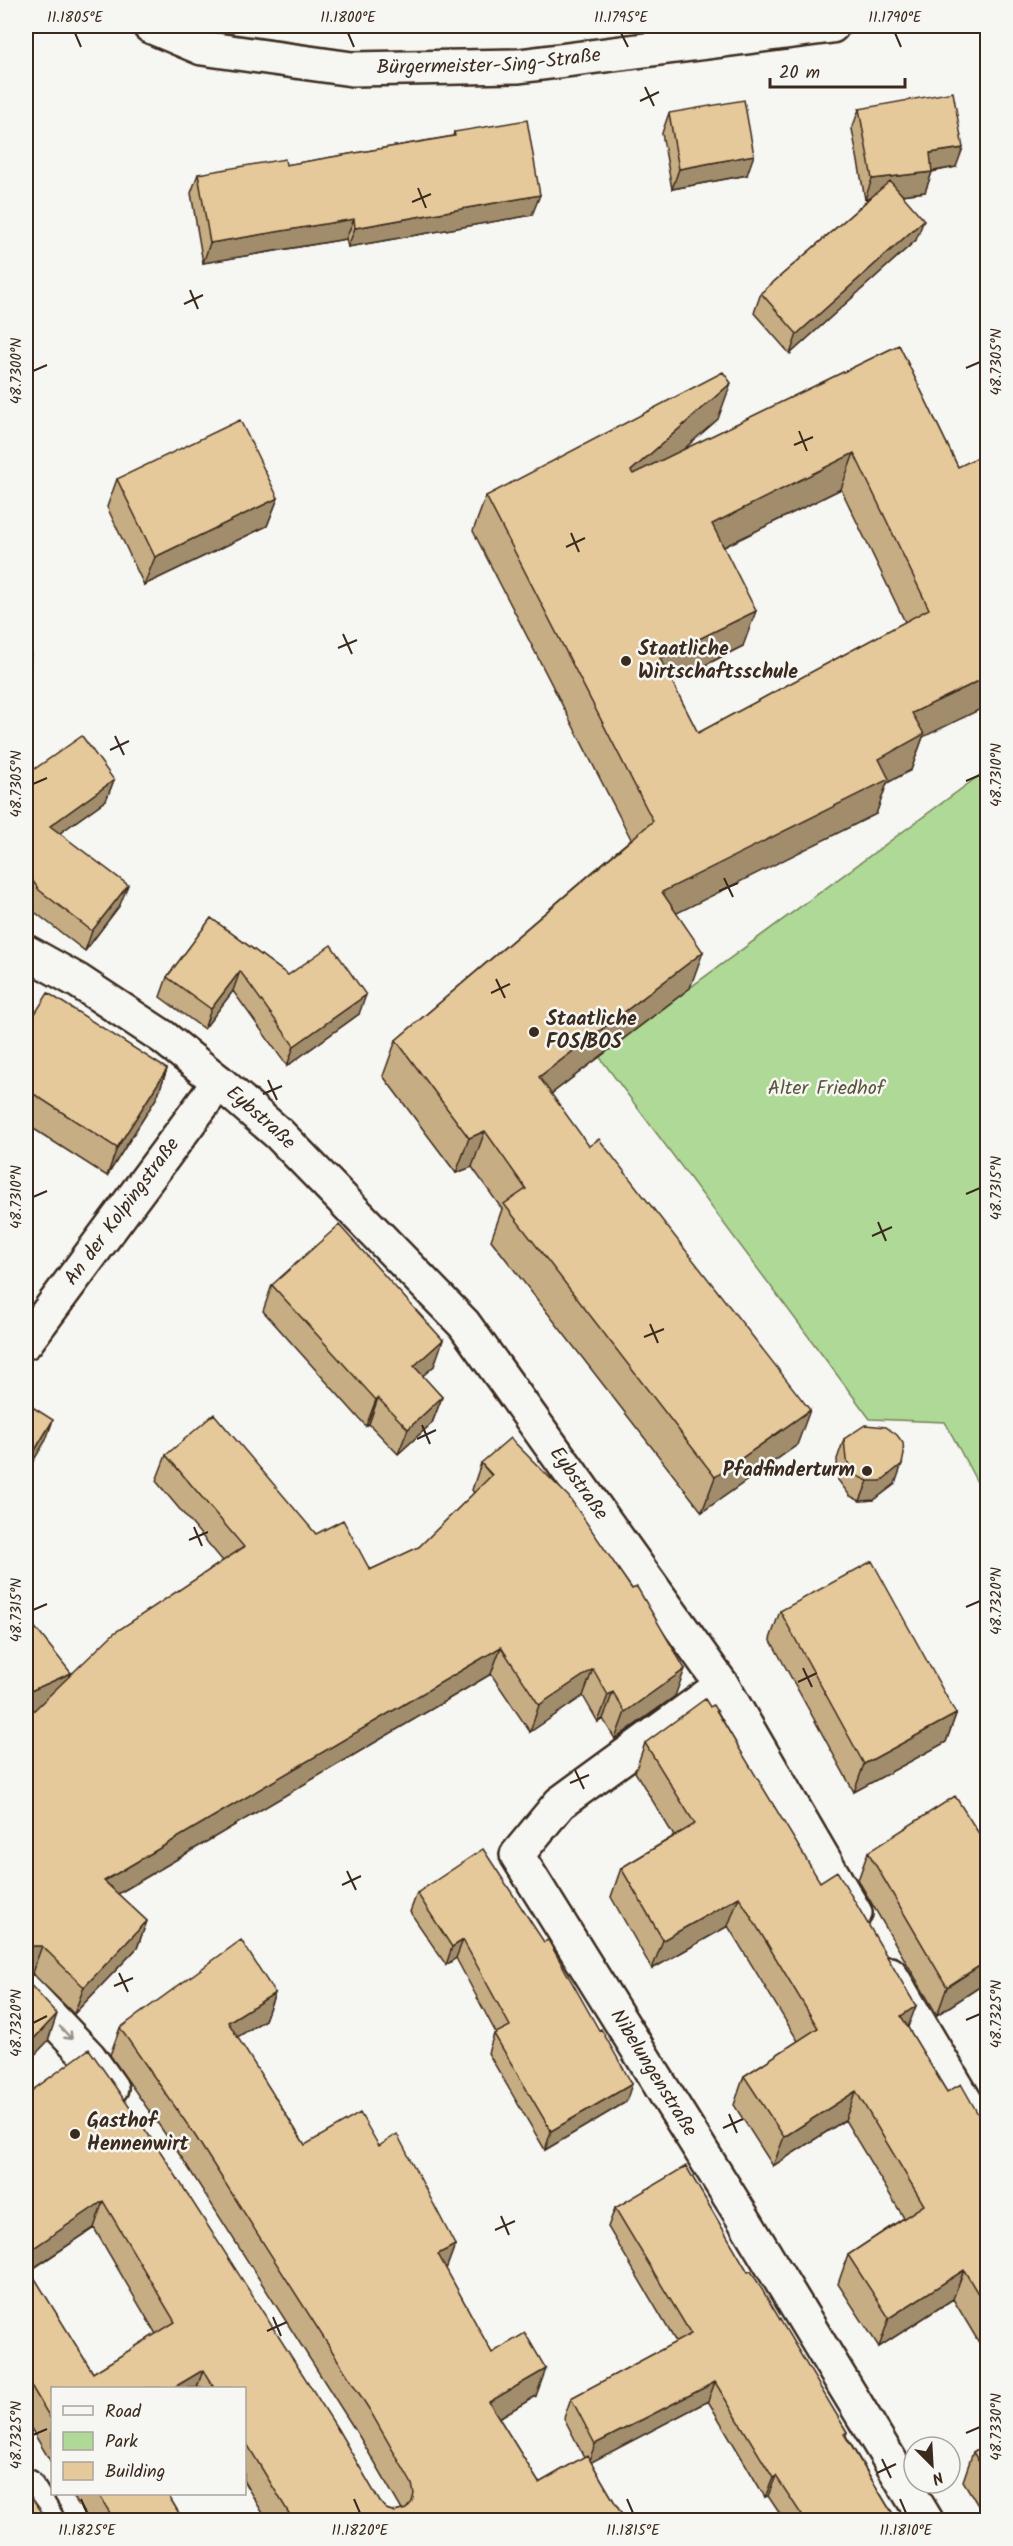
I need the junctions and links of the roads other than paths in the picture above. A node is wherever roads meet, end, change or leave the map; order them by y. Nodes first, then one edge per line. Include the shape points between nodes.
1 (150, 26) edge
2 (832, 26) edge
3 (26, 952) edge
4 (219, 1082) junction
5 (26, 1342) edge
6 (722, 1685) junction
7 (26, 1991) edge
8 (128, 2114) edge
9 (987, 2140) edge
10 (26, 2486) edge
11 (47, 2520) edge
12 (926, 2520) edge

1 - 2 street, Bürgermeister-Sing-Straße via 202,48 352,69 519,66
3 - 4 street, Eybstraße via 163,1037
4 - 5 street, An der Kolpingstraße
4 - 6 street, Eybstraße via 279,1134 464,1324
6 - 9 street, Eybstraße
6 - 12 street, Nibelungenstraße via 560,1803 517,1855
7 -> 8 street via 89,2057
10 - 11 street

